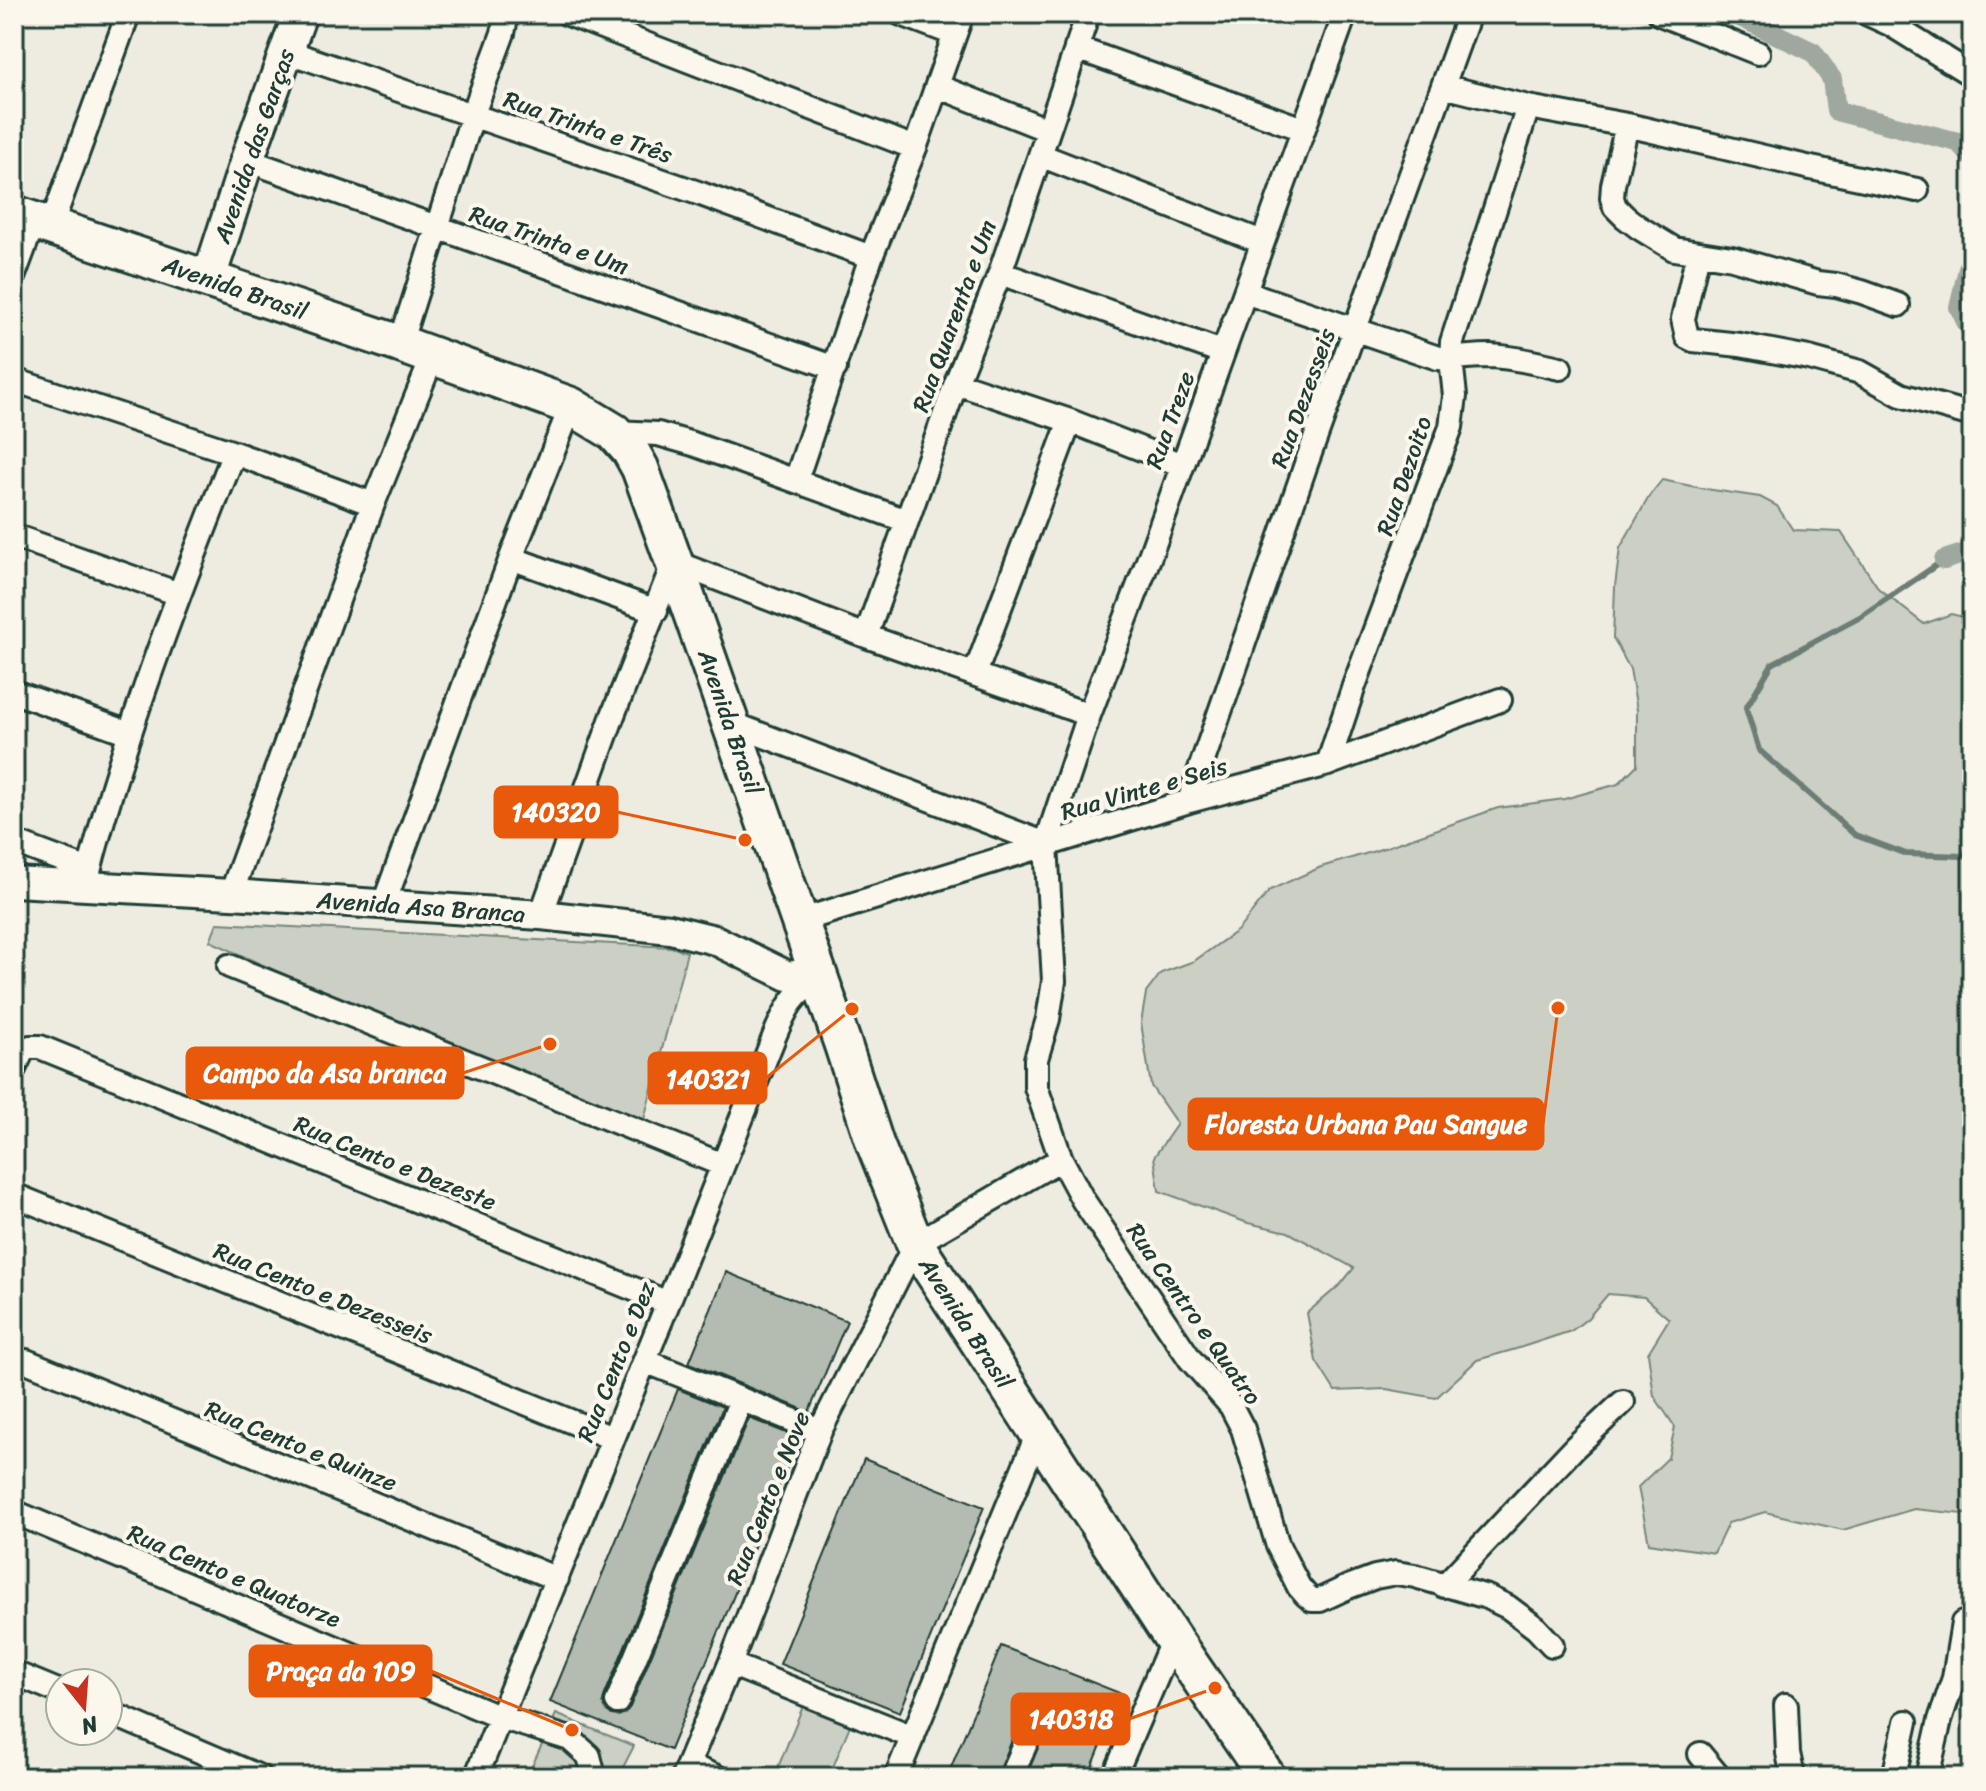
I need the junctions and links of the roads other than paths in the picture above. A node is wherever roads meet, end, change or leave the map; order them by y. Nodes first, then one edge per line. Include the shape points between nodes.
1 (128, 14) edge
2 (300, 14) edge
3 (507, 14) edge
4 (568, 14) edge
5 (901, 14) edge
6 (1088, 14) edge
7 (1469, 14) edge
8 (1660, 14) edge
9 (1868, 14) edge
10 (1342, 15) edge
11 (958, 24) edge
12 (1076, 48) junction
13 (286, 51) junction
14 (1758, 53) dead end
15 (1972, 75) edge
16 (937, 86) junction
17 (1443, 86) junction
18 (1528, 107) junction
19 (473, 114) junction
20 (1627, 125) junction
21 (1303, 129) junction
22 (1048, 130) junction
23 (915, 148) junction
24 (1040, 155) junction
25 (247, 160) junction
26 (1917, 190) dead end
27 (33, 221) edge
28 (438, 229) junction
29 (1262, 242) junction
30 (1698, 253) junction
31 (871, 257) junction
32 (1000, 273) junction
33 (14, 275) edge
34 (209, 278) junction
35 (1245, 292) junction
36 (1898, 305) dead end
37 (1356, 328) junction
38 (416, 350) junction
39 (1222, 352) junction
40 (1451, 359) junction
41 (835, 368) junction
42 (1560, 368) dead end
43 (14, 380) edge
44 (956, 383) junction
45 (571, 406) junction
46 (1972, 415) edge
47 (1070, 421) junction
48 (614, 432) junction
49 (234, 453) junction
50 (1182, 465) junction
51 (796, 480) junction
52 (373, 504) junction
53 (907, 521) junction
54 (14, 536) edge
55 (511, 558) junction
56 (674, 562) junction
57 (179, 594) junction
58 (656, 611) junction
59 (866, 636) junction
60 (975, 674) junction
61 (14, 692) edge
62 (1500, 700) dead end
63 (1089, 715) junction
64 (731, 723) junction
65 (129, 733) junction
66 (1328, 764) junction
67 (1189, 801) junction
68 (14, 842) edge
69 (1046, 844) junction
70 (87, 879) junction
71 (14, 882) edge
72 (231, 894) junction
73 (383, 906) junction
74 (541, 915) junction
75 (799, 921) junction
76 (229, 966) dead end
77 (819, 976) junction
78 (14, 1069) edge
79 (1061, 1159) junction
80 (723, 1165) junction
81 (14, 1195) edge
82 (915, 1244) junction
83 (668, 1303) junction
84 (26, 1361) dead end
85 (645, 1361) junction
86 (741, 1400) junction
87 (1623, 1402) dead end
88 (820, 1431) junction
89 (1038, 1433) junction
90 (612, 1438) junction
91 (14, 1512) edge
92 (557, 1579) junction
93 (1444, 1586) junction
94 (1963, 1623) dead end
95 (1173, 1639) junction
96 (1552, 1645) dead end
97 (730, 1664) junction
98 (14, 1673) edge
99 (44, 1685) edge
100 (617, 1702) dead end
101 (1786, 1705) dead end
102 (500, 1717) junction
103 (124, 1719) edge
104 (1906, 1722) dead end
105 (1032, 1729) dead end
106 (913, 1737) junction
107 (1700, 1754) dead end
108 (685, 1771) edge
109 (260, 1777) edge
110 (476, 1777) edge
111 (594, 1777) edge
112 (717, 1777) edge
113 (896, 1777) edge
114 (1011, 1777) edge
115 (1114, 1777) edge
116 (1267, 1777) edge
117 (1719, 1777) edge
118 (1793, 1777) edge
119 (1894, 1777) edge
120 (1927, 1777) edge

1 - 27 street
2 - 13 main road, Avenida das Garças
3 - 19 street
4 - 23 street
5 - 11 street
6 - 12 street, Rua Quarenta e Um
7 - 17 street, Rua Dezesseis
8 - 14 street
9 - 15 street
10 - 21 street, Rua Treze
11 - 16 street
12 - 21 street
12 - 22 street, Rua Quarenta e Um
13 - 19 street, Rua Trinta e Três
13 - 25 main road, Avenida das Garças
16 - 22 street
16 - 23 street
17 - 18 street
17 - 37 street, Rua Dezesseis
18 - 20 street
18 - 40 street, Rua Dezoito via 1452,342
19 - 28 street
19 - 31 street, Rua Trinta e Três
20 - 26 street
20 - 30 street via 1613,185 1615,207 1674,249
21 - 29 street, Rua Treze
22 - 24 street, Rua Quarenta e Um
23 - 31 street
24 - 29 street
24 - 32 street, Rua Quarenta e Um
25 - 28 street, Rua Trinta e Um
25 - 34 main road, Avenida das Garças
27 - 33 street
27 - 34 main road, Avenida Brasil
28 - 38 street
28 - 41 street, Rua Trinta e Um
29 - 35 street, Rua Treze
30 - 36 street via 1745,261
30 - 46 street via 1683,319 1687,337 1809,358 1860,372 1901,395
31 - 41 street
32 - 39 street
32 - 44 street, Rua Quarenta e Um
34 - 38 main road, Avenida Brasil
35 - 37 street
35 - 39 street, Rua Treze
37 - 40 street
37 - 67 street, Rua Dezesseis
38 - 45 main road, Avenida Brasil
38 - 52 street
39 - 50 street, Rua Treze
40 - 42 street via 1508,358
40 - 66 street, Rua Dezoito via 1451,427
41 - 51 street
43 - 49 street
44 - 47 street
44 - 53 street, Rua Quarenta e Um
45 - 48 main road, Avenida Brasil
45 - 55 street
47 - 50 street
47 - 60 street
48 - 51 street via 658,434
48 - 56 main road, Avenida Brasil via 640,468
49 - 52 street
49 - 57 street
50 - 63 street, Rua Treze
51 - 53 street
52 - 72 street
53 - 59 street, Rua Quarenta e Um
54 - 57 street
55 - 58 street
55 - 73 street
56 - 58 street
56 - 59 street
56 - 64 main road, Avenida Brasil
57 - 65 street
58 - 74 street
59 - 60 street
60 - 63 street
61 - 65 street
62 - 66 street, Rua Vinte e Seis
63 - 69 street, Rua Treze
64 - 69 street
64 - 75 main road, Avenida Brasil
65 - 70 street
66 - 67 street, Rua Vinte e Seis
67 - 69 street, Rua Vinte e Seis
68 - 70 street
69 - 75 street, Rua Vinte e Seis
69 - 79 street, Rua Centro e Quatro via 1054,981 1036,1059 1036,1087
70 - 71 street, Avenida Asa Branca
70 - 72 street, Avenida Asa Branca
72 - 73 street, Avenida Asa Branca
73 - 74 street, Avenida Asa Branca
74 - 77 street, Avenida Asa Branca via 670,929 715,940 788,976
75 - 77 main road, Avenida Brasil
76 - 80 street
77 - 80 street, Rua Cento e Dez via 785,1011
77 - 82 main road, Avenida Brasil
78 - 83 street, Rua Cento e Dezeste via 23,1050 40,1047
79 - 82 street
79 - 93 street, Rua Centro e Quatro via 1190,1359 1231,1406 1243,1429 1278,1546 1299,1587 1312,1600 1320,1600 1396,1573
80 - 83 street, Rua Cento e Dez
81 - 90 street, Rua Cento e Dezesseis
82 - 88 street, Rua Cento e Nove
82 - 89 main road, Avenida Brasil
83 - 85 street, Rua Cento e Dez
84 - 92 street, Rua Cento e Quinze
85 - 86 street
85 - 90 street, Rua Cento e Dez
86 - 88 street
86 - 100 street
87 - 93 street
88 - 97 street, Rua Cento e Nove
89 - 95 main road, Avenida Brasil
89 - 106 street
90 - 92 street, Rua Cento e Dez
91 - 102 street, Rua Cento e Quatorze
92 - 102 street, Rua Cento e Dez
93 - 96 street, Rua Centro e Quatro via 1508,1607
94 - 120 street
95 - 115 street
95 - 116 main road, Avenida Brasil
97 - 106 street
97 - 108 street, Rua Cento e Nove
98 - 99 street
101 - 118 street
102 - 110 street, Rua Cento e Dez
102 - 111 street, Rua Cento e Quatorze via 570,1739 589,1756
103 - 109 street
104 - 119 street
105 - 114 street
106 - 113 street
107 - 117 street
108 - 112 street

